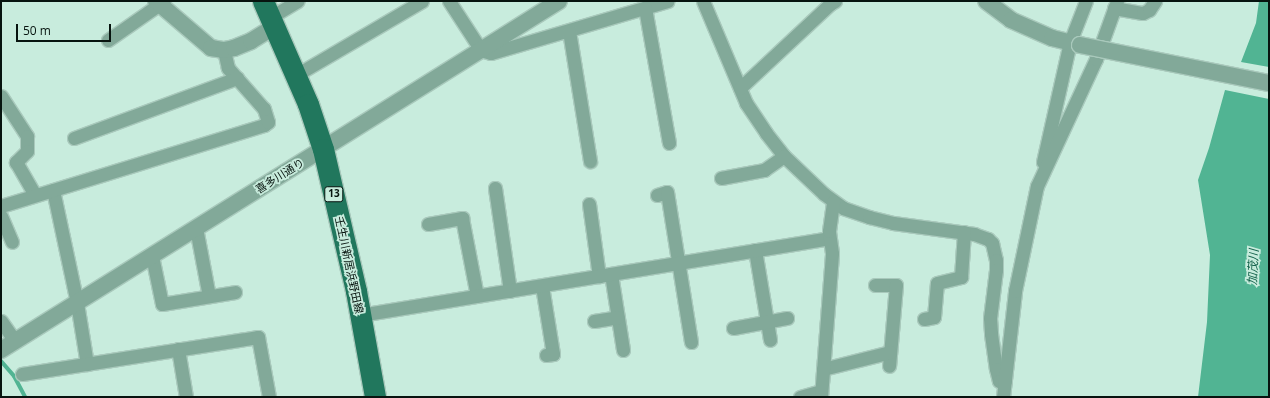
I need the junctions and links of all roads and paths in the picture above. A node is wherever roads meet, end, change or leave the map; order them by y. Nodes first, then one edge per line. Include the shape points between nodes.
1 (298, 1) edge
2 (422, 1) edge
3 (449, 1) edge
4 (559, 1) edge
5 (668, 1) edge
6 (703, 1) edge
7 (835, 1) edge
8 (986, 1) edge
9 (1086, 1) edge
10 (1155, 1) edge
11 (160, 2) edge
12 (1116, 5) edge
13 (645, 8) junction
14 (270, 15) edge
15 (569, 31) junction
16 (108, 40) dead end
17 (1075, 44) junction
18 (224, 50) junction
19 (481, 50) junction
20 (296, 75) junction
21 (237, 78) junction
22 (1269, 83) edge
23 (740, 88) junction
24 (1, 96) edge
25 (74, 138) dead end
26 (669, 143) dead end
27 (323, 149) junction
28 (784, 156) junction
29 (591, 161) dead end
30 (721, 178) dead end
31 (1038, 186) junction
32 (494, 188) dead end
33 (53, 190) junction
34 (35, 195) junction
35 (656, 195) dead end
36 (833, 201) junction
37 (588, 204) dead end
38 (1, 206) edge
39 (1, 216) edge
40 (428, 224) dead end
41 (196, 228) junction
42 (964, 232) junction
43 (829, 238) junction
44 (12, 242) dead end
45 (755, 250) junction
46 (152, 256) junction
47 (679, 263) junction
48 (605, 275) junction
49 (875, 285) dead end
50 (542, 286) junction
51 (510, 291) junction
52 (235, 292) dead end
53 (209, 296) junction
54 (477, 296) junction
55 (77, 303) junction
56 (360, 316) junction
57 (618, 317) junction
58 (787, 318) dead end
59 (924, 319) dead end
60 (1, 321) edge
61 (594, 321) dead end
62 (767, 322) junction
63 (733, 328) dead end
64 (770, 340) dead end
65 (15, 341) junction
66 (691, 342) dead end
67 (178, 349) junction
68 (1, 350) edge
69 (623, 350) dead end
70 (890, 352) junction
71 (546, 355) dead end
72 (87, 364) junction
73 (889, 366) dead end
74 (823, 369) junction
75 (22, 374) dead end
76 (1002, 381) junction
77 (821, 394) edge
78 (186, 397) edge
79 (269, 397) edge
80 (375, 397) edge
81 (800, 397) edge
82 (994, 397) edge
83 (1003, 397) edge

1 - 14 street
2 - 20 street
3 - 19 street
4 - 19 street, 喜多川通り
5 - 13 street
6 - 23 street
7 - 23 street
8 - 17 street via 1011,20 1052,38
9 - 17 street
10 - 12 street via 1149,10 1143,13
11 - 16 street
11 - 18 street via 211,48
12 - 31 street via 1096,59
13 - 15 street
13 - 26 street
14 - 18 street via 251,41
14 - 20 main road, 壬生川新居浜野田線 / 13
15 - 19 street via 504,51 491,53
15 - 29 street
17 - 22 street, bridge
17 - 31 street
18 - 21 street via 228,68
19 - 27 street, 喜多川通り
20 - 27 main road, 壬生川新居浜野田線 / 13
21 - 25 street
21 - 33 street via 264,109 268,122 264,125
23 - 28 street via 752,113
24 - 34 street via 27,136 27,151 16,162
27 - 41 street, 喜多川通り
27 - 56 main road, 壬生川新居浜野田線 / 13
28 - 30 street via 764,170
28 - 36 street
31 - 76 street via 1015,291
32 - 51 street
33 - 34 street
33 - 55 street
34 - 38 street
35 - 47 street via 667,192
36 - 42 street via 843,208 893,223
36 - 43 street
37 - 48 street
39 - 44 street
40 - 54 street via 462,218
41 - 46 street, 喜多川通り
41 - 53 street
42 - 59 street via 961,277 937,283 934,317
42 - 76 street via 988,239 995,252 996,270 990,318 996,369
43 - 45 street
43 - 74 street via 832,252
45 - 47 street
45 - 62 street
46 - 53 street via 162,304
46 - 55 street, 喜多川通り
47 - 48 street
47 - 66 street
48 - 50 street
48 - 57 street
49 - 70 street via 896,285
50 - 51 street
50 - 71 street via 553,354
51 - 54 street
52 - 53 street
54 - 56 street
55 - 65 street, 喜多川通り
55 - 72 street
56 - 80 main road, 壬生川新居浜野田線 / 13
57 - 61 street
57 - 69 street
58 - 62 street
60 - 65 street
62 - 63 street
62 - 64 street
65 - 68 street, 喜多川通り
67 - 72 street
67 - 78 street
67 - 79 street via 258,336
70 - 73 street
70 - 74 street
72 - 75 street
74 - 77 street
76 - 82 street
76 - 83 street
77 - 81 street

